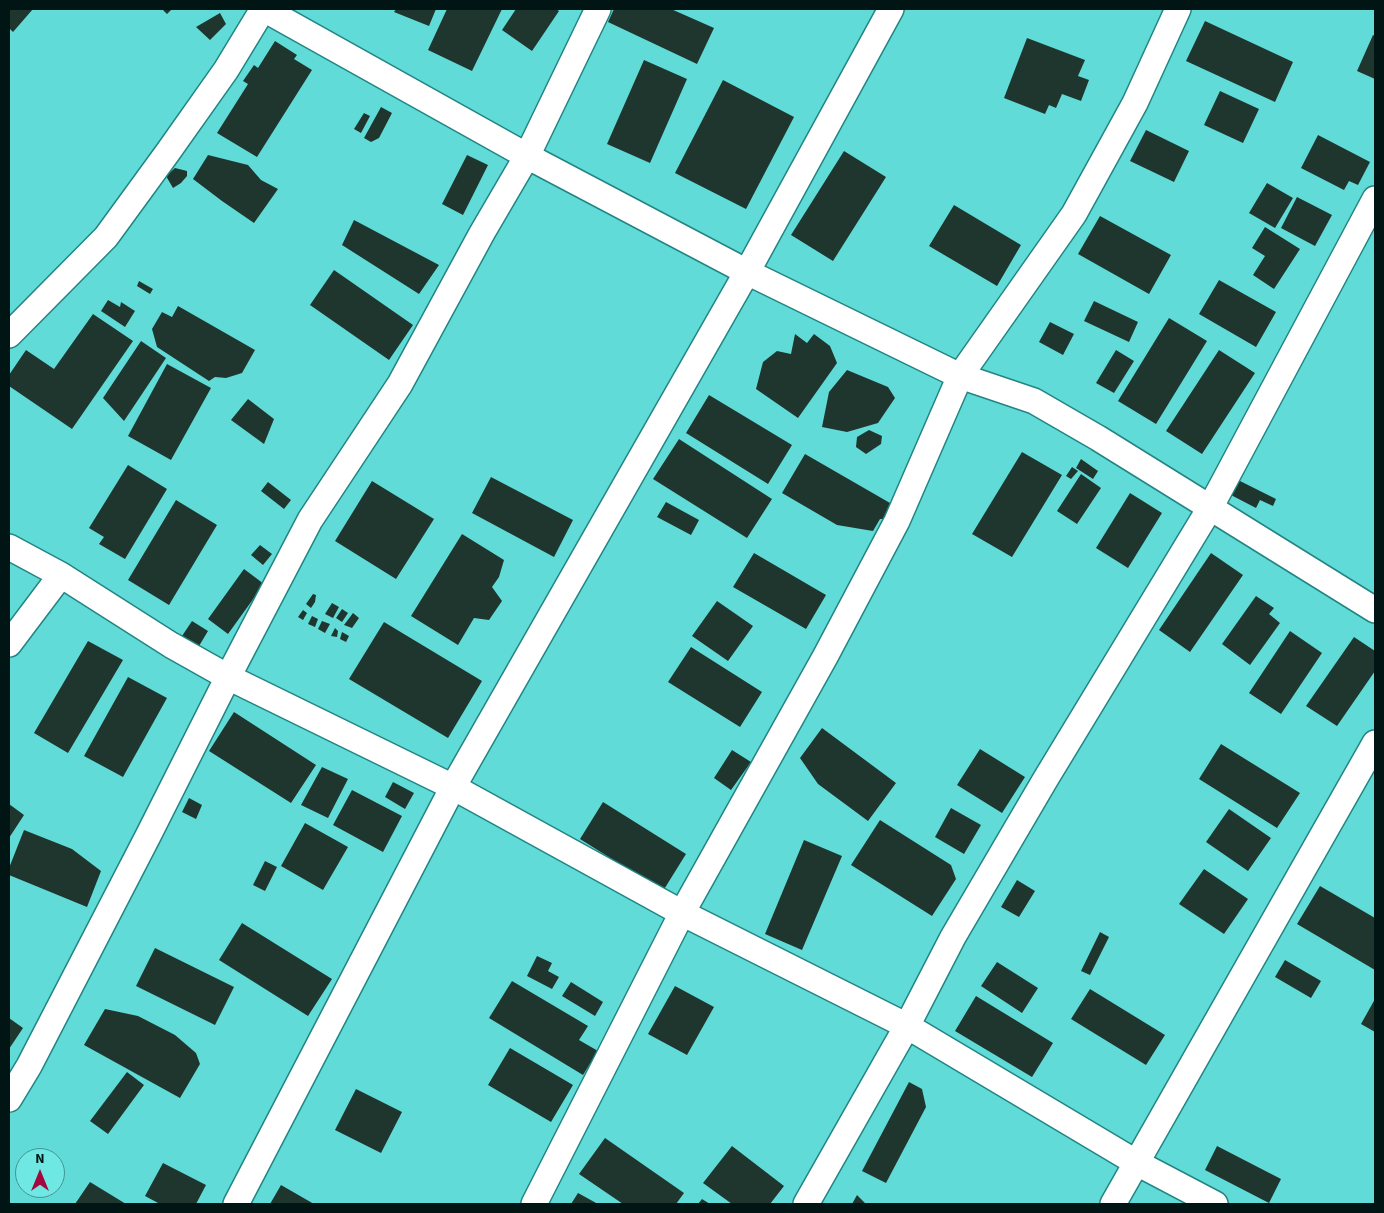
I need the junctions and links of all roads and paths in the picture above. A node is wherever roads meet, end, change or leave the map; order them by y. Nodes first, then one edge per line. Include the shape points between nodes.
1 (264, 9) edge
2 (598, 9) edge
3 (891, 9) edge
4 (1178, 9) edge
5 (527, 156) junction
6 (1375, 199) edge
7 (747, 272) junction
8 (9, 335) edge
9 (960, 376) junction
10 (1210, 508) junction
11 (9, 547) edge
12 (61, 575) junction
13 (1375, 610) edge
14 (9, 644) edge
15 (228, 678) junction
16 (1375, 743) edge
17 (453, 787) junction
18 (682, 912) junction
19 (907, 1026) junction
20 (9, 1099) edge
21 (1137, 1163) junction
22 (236, 1204) edge
23 (534, 1204) edge
24 (806, 1204) edge
25 (1113, 1204) edge
26 (1215, 1204) edge

1 - 5 street
1 - 8 street via 226,70 106,237
2 - 5 street
3 - 7 street
4 - 9 street via 1135,103 1074,214
5 - 7 street
5 - 15 street via 400,384 310,520
6 - 10 street
7 - 9 street
7 - 17 street
9 - 10 street via 1034,401
9 - 18 street via 897,521
10 - 13 street
10 - 19 street via 952,937
11 - 12 street
12 - 14 street
12 - 15 street via 171,646
15 - 17 street
15 - 20 street via 52,1022
16 - 21 street
17 - 18 street
17 - 22 street
18 - 19 street
18 - 23 street
19 - 21 street
19 - 24 street
21 - 25 street
21 - 26 street

